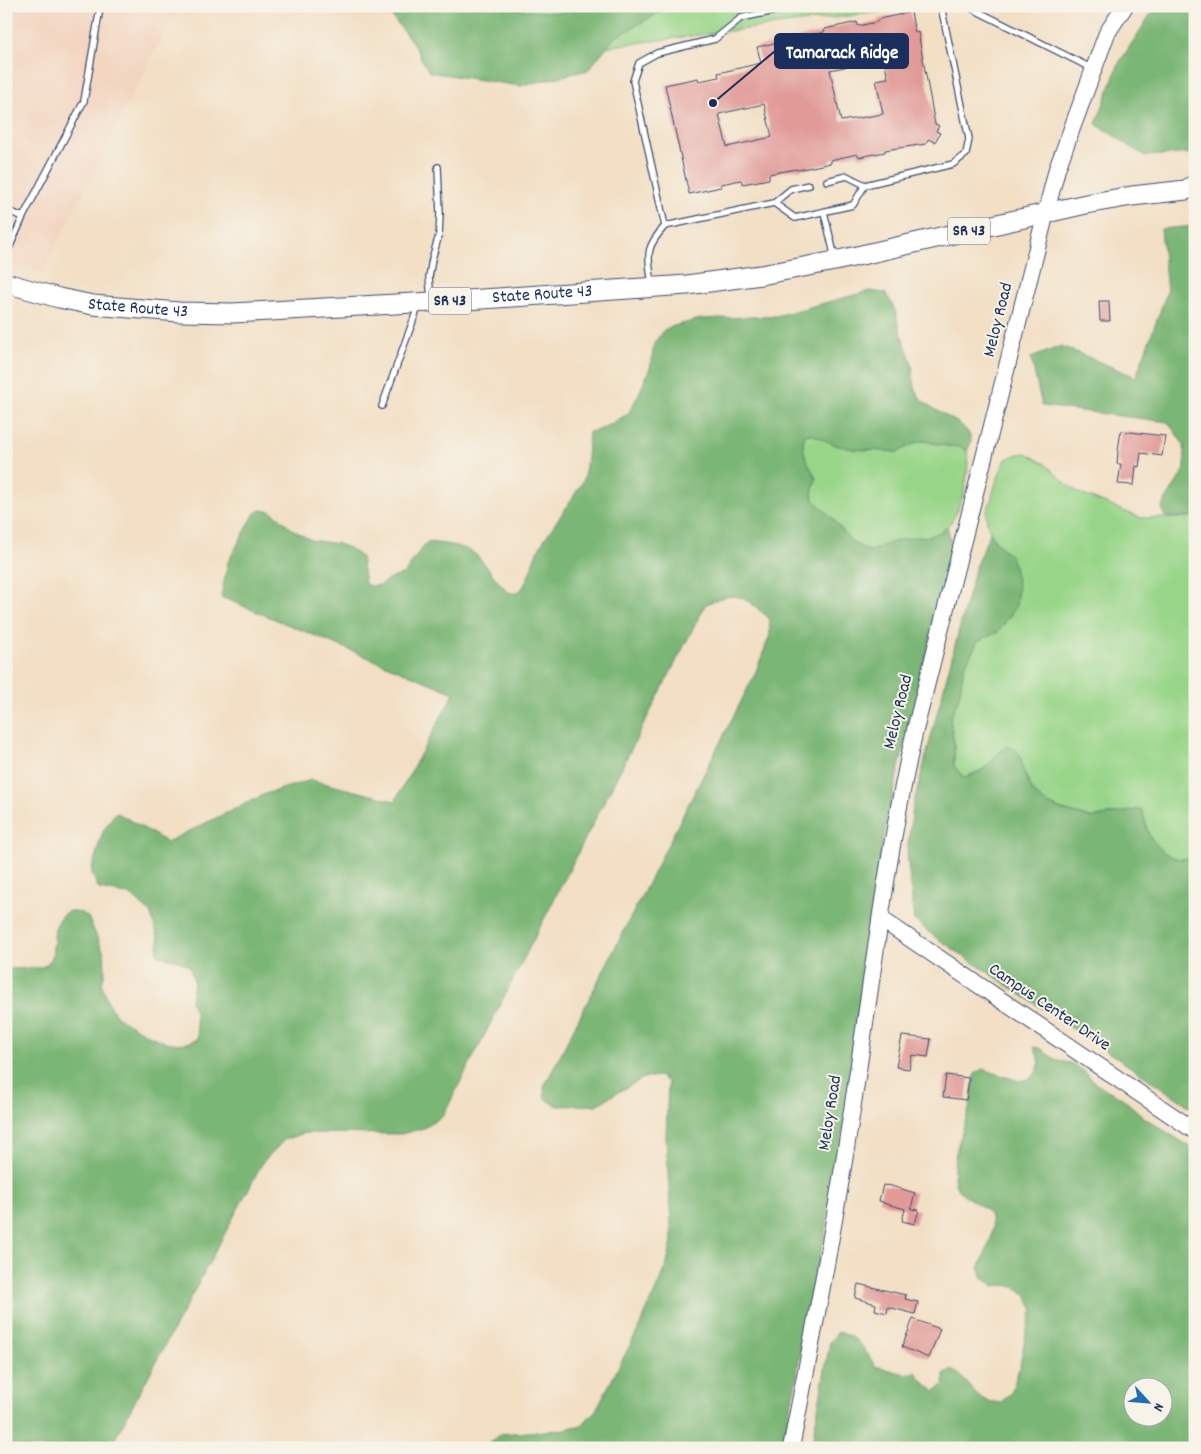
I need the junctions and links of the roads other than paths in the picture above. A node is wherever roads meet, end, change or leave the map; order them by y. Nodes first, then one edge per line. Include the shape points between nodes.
1 (97, 6) edge
2 (798, 6) edge
3 (941, 6) edge
4 (967, 6) edge
5 (1125, 6) edge
6 (1093, 69) junction
7 (438, 167) dead end
8 (827, 181) dead end
9 (809, 185) dead end
10 (865, 185) junction
11 (1192, 189) edge
12 (774, 203) junction
13 (6, 210) edge
14 (824, 212) junction
15 (1045, 214) junction
16 (23, 217) junction
17 (665, 226) junction
18 (6, 255) edge
19 (835, 261) junction
20 (6, 283) edge
21 (653, 287) junction
22 (425, 302) junction
23 (382, 406) dead end
24 (880, 919) junction
25 (1195, 1130) edge
26 (790, 1448) edge

1 - 16 lane via 100,8 84,101
2 - 17 lane via 741,18 716,38 657,53 639,63 633,81
3 - 10 lane via 970,139 966,154 953,164
4 - 6 lane
5 - 6 street, Meloy Road via 1107,33
6 - 15 street, Meloy Road
7 - 22 lane via 439,228
8 - 10 lane via 847,176
9 - 12 lane via 791,189
10 - 14 lane via 853,205
11 - 15 main road, SR 43 via 1132,196
12 - 14 lane via 795,218
12 - 17 lane
13 - 16 lane
14 - 19 lane
15 - 19 main road, State Route 43 / SR 43
15 - 24 street, Meloy Road via 915,730
16 - 18 lane
17 - 21 lane via 652,241 648,255
19 - 21 main road, State Route 43 / SR 43 via 761,275
20 - 22 main road, State Route 43 / SR 43 via 93,305 178,312 232,313
21 - 22 main road, State Route 43 / SR 43
22 - 23 lane
24 - 25 street, Campus Center Drive
24 - 26 street, Meloy Road via 833,1225

